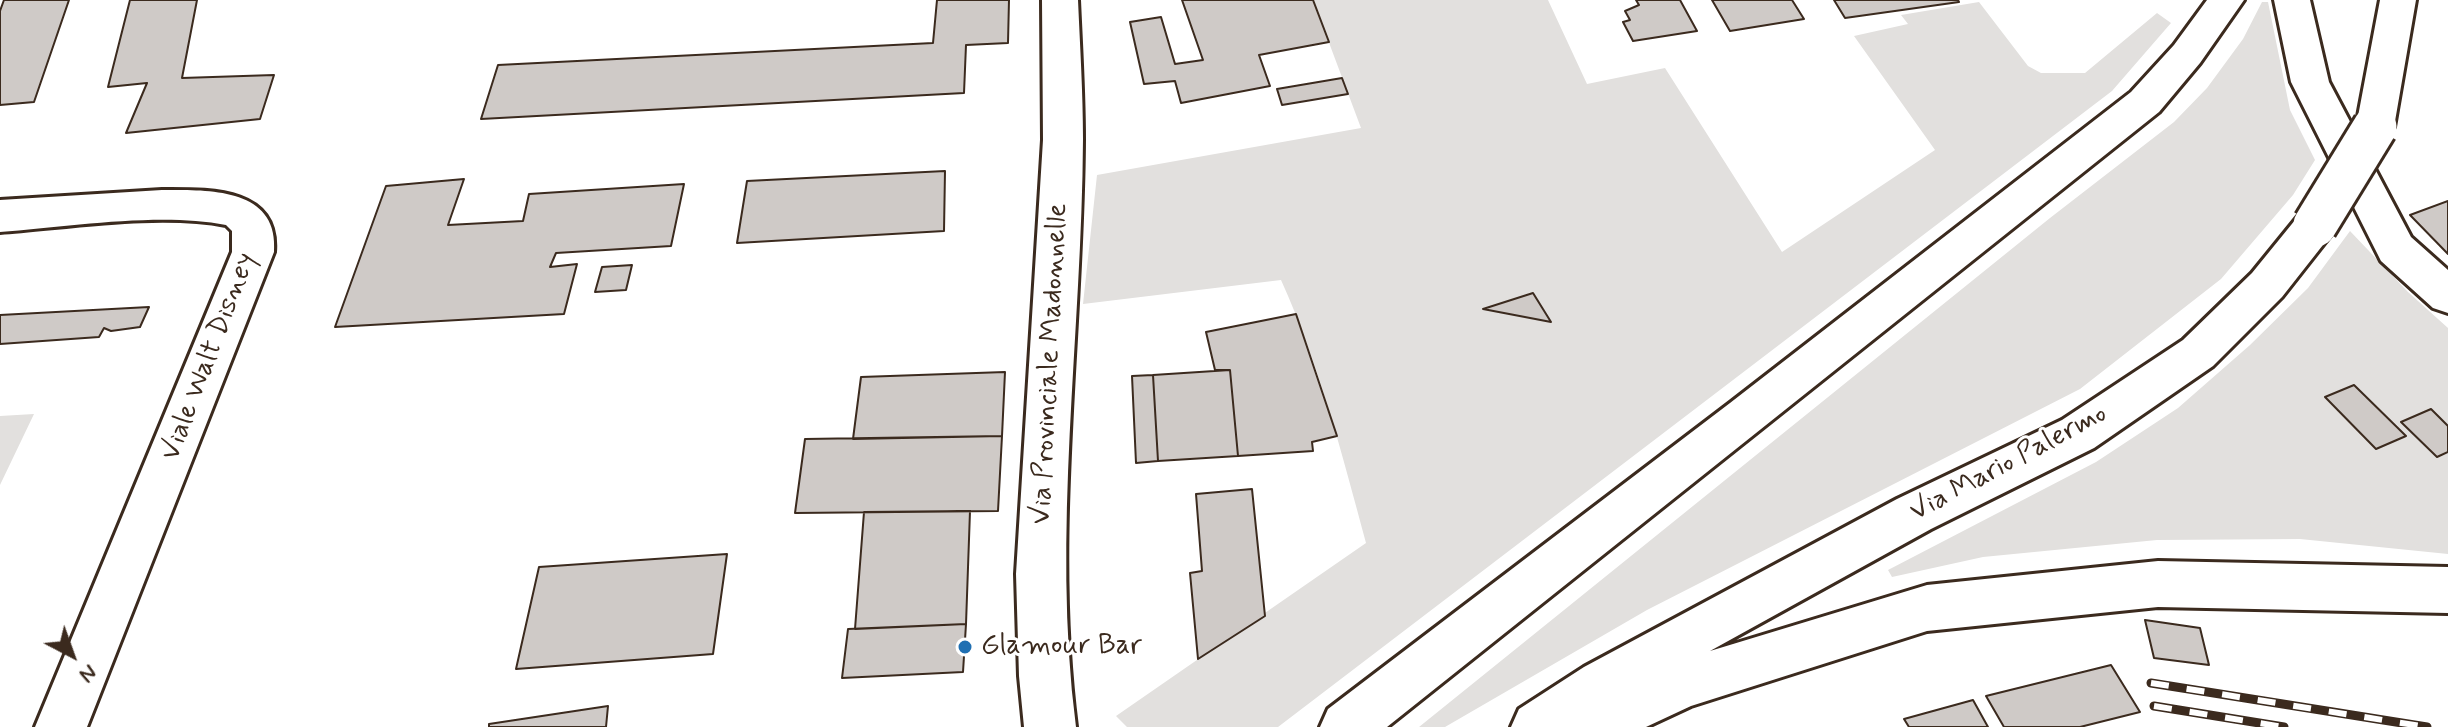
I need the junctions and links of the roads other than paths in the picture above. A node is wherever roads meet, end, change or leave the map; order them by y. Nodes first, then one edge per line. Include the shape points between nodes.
1 (1060, 0) edge
2 (2226, 0) edge
3 (2292, 0) edge
4 (2398, 0) edge
5 (0, 216) edge
6 (2448, 296) edge
7 (2448, 590) edge
8 (61, 727) edge
9 (1050, 727) edge
10 (1346, 727) edge
11 (1537, 727) edge
12 (1588, 727) edge

1 - 9 street, Via Provinciale Madonnelle via 1063,140 1040,574
2 - 10 street via 2145,102
3 - 6 street via 2310,82 2396,249
4 - 11 street, Via Mario Palermo, bridge via 2375,127 2315,225 2267,285 2198,353 2078,434 1914,514 1602,684
5 - 8 street, Viale Walt Disney via 194,205 238,213 255,237
7 - 12 street via 2158,584 1927,608 1684,684

